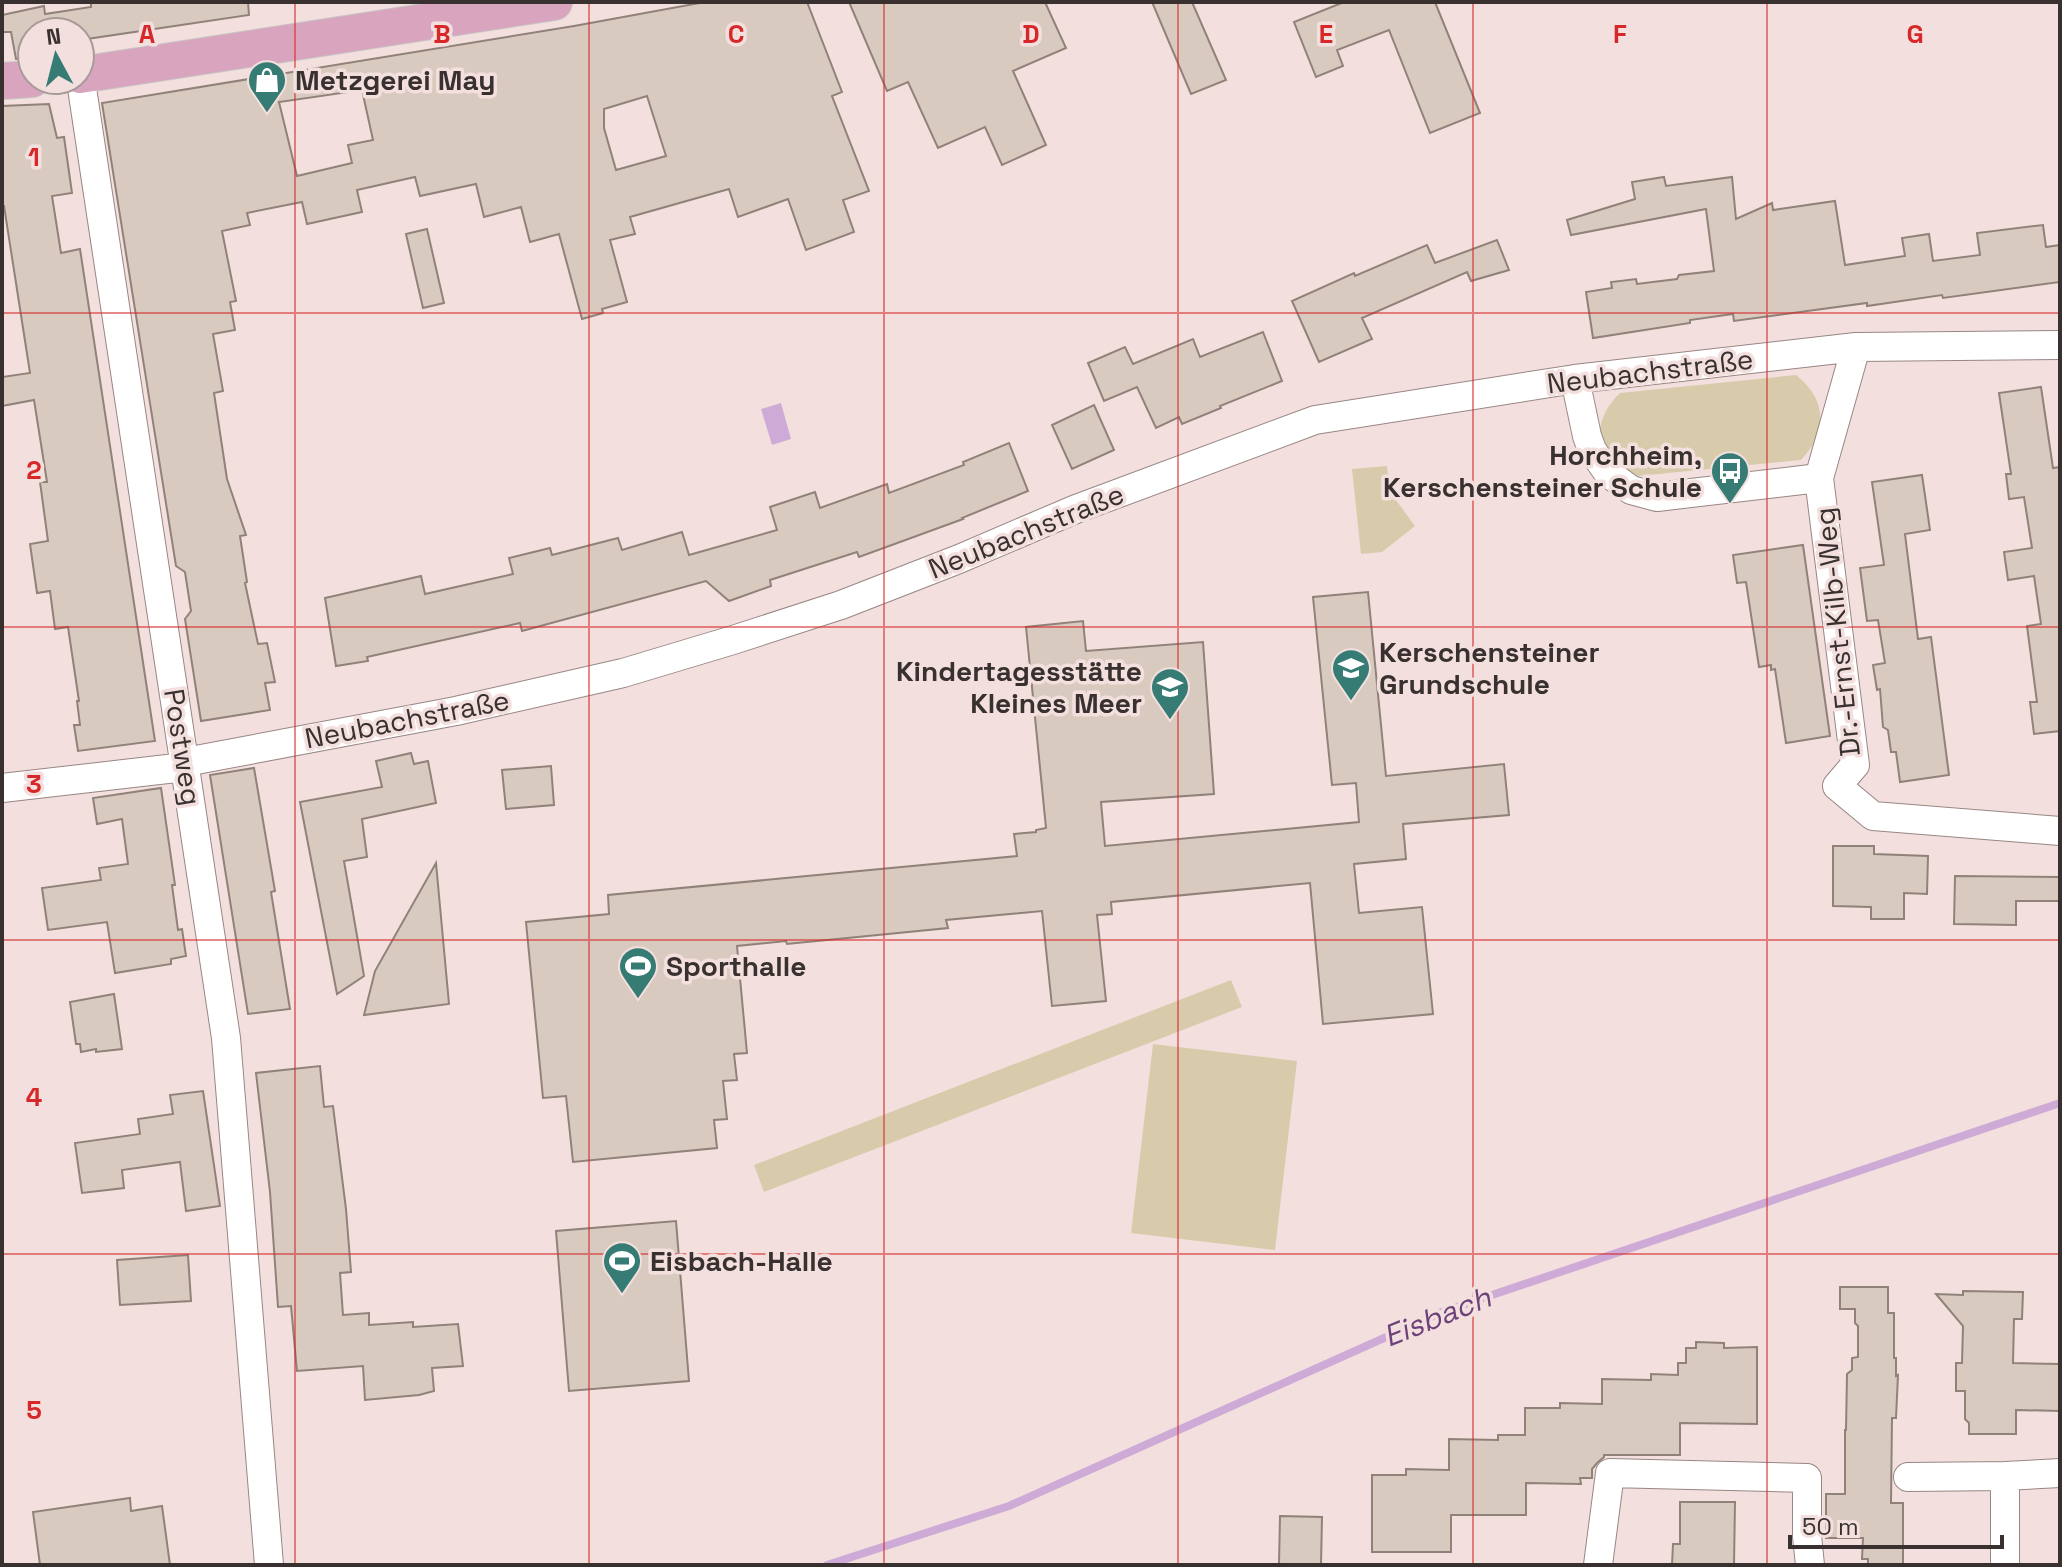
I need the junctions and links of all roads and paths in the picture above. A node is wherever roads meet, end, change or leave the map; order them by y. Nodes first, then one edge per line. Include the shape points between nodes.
1 (554, 2) edge
2 (96, 73) edge
3 (83, 96) edge
4 (2060, 345) edge
5 (1856, 347) junction
6 (1575, 379) junction
7 (1819, 478) junction
8 (185, 765) junction
9 (2, 788) edge
10 (2060, 831) edge
11 (2060, 1473) edge
12 (2005, 1476) junction
13 (1908, 1477) dead end
14 (269, 1565) edge
15 (1598, 1565) edge
16 (1810, 1565) edge
17 (2005, 1565) edge

1 - 2 main road
3 - 8 street, Postweg
4 - 5 street, Neubachstraße
5 - 6 street, Neubachstraße
5 - 7 street, Dr.-Ernst-Kilb-Weg
6 - 7 street, Dr.-Ernst-Kilb-Weg via 1592,450 1608,473 1631,490 1657,497
6 - 8 street, Neubachstraße via 1315,420 841,605 733,640 623,673
7 - 10 street, Dr.-Ernst-Kilb-Weg via 1855,765 1837,786 1873,816
8 - 9 street, Neubachstraße
8 - 14 street, Postweg via 226,1038
11 - 12 street
12 - 13 street
12 - 17 street
15 - 16 street via 1610,1473 1807,1478

